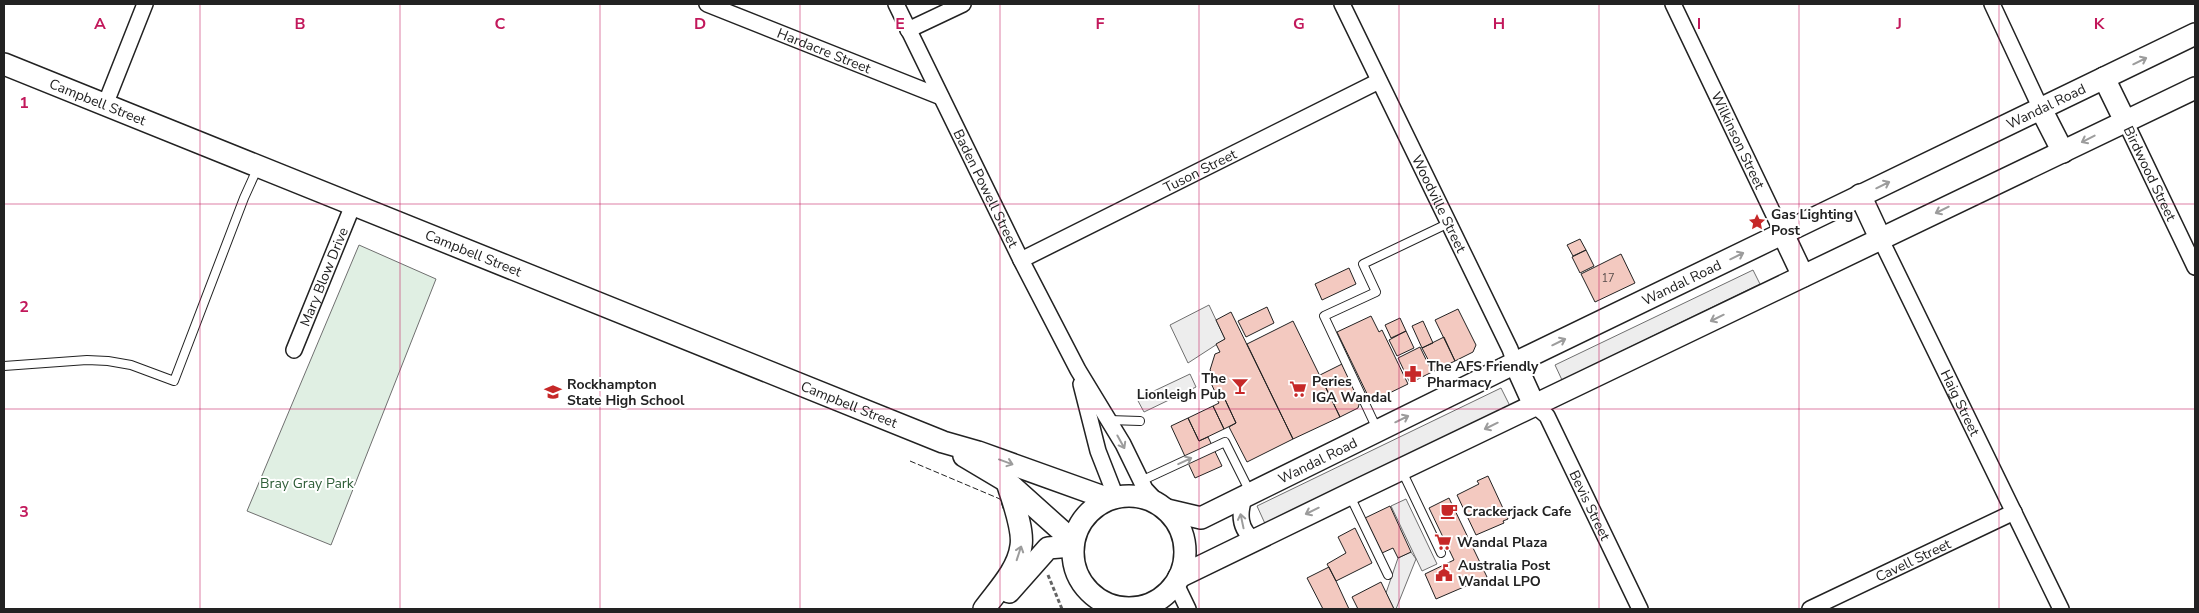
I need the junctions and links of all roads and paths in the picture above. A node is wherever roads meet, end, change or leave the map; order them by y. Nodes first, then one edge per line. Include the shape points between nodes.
1 (145, 4) edge
2 (707, 4) edge
3 (896, 4) edge
4 (963, 4) edge
5 (1342, 4) edge
6 (1673, 4) edge
7 (1992, 4) edge
8 (908, 30) junction
9 (2195, 34) edge
10 (4, 64) edge
11 (2104, 78) junction
12 (1380, 81) junction
13 (2195, 88) edge
14 (941, 97) junction
15 (105, 105) junction
16 (2041, 108) junction
17 (2125, 121) junction
18 (2063, 152) junction
19 (258, 167) junction
20 (1860, 195) junction
21 (353, 205) junction
22 (1449, 223) junction
23 (1783, 234) junction
24 (1881, 240) junction
25 (1021, 260) junction
26 (2195, 266) edge
27 (1803, 276) junction
28 (294, 350) dead end
29 (1515, 363) junction
30 (4, 366) edge
31 (1078, 370) junction
32 (1534, 405) junction
33 (1109, 420) junction
34 (1140, 421) dead end
35 (1378, 431) junction
36 (943, 442) junction
37 (1401, 469) junction
38 (1006, 481) junction
39 (1141, 481) junction
40 (1349, 494) junction
41 (1247, 496) junction
42 (1112, 498) junction
43 (1163, 507) junction
44 (2014, 512) junction
45 (1254, 540) junction
46 (1072, 544) junction
47 (1441, 553) dead end
48 (1045, 566) dead end
49 (1388, 575) dead end
50 (1178, 580) junction
51 (984, 609) edge
52 (994, 609) edge
53 (1062, 609) edge
54 (1119, 609) edge
55 (1188, 609) edge
56 (1640, 609) edge
57 (1810, 609) edge
58 (2061, 609) edge

1 - 15 street
2 - 14 street, Hardacre Street
3 - 8 street, Baden Powell Street
4 - 8 street
5 - 12 street, Woodville Street
6 - 23 street, Wilkinson Street
7 - 16 street
8 - 14 street, Baden Powell Street
11 -> 9 street, Wandal Road
10 - 15 street, Campbell Street
11 - 16 street, Wandal Road
11 - 17 street, Birdwood Street
12 - 22 street, Woodville Street
12 - 25 street, Tuson Street
13 - 17 street
14 - 25 street, Baden Powell Street
15 - 19 street, Campbell Street
16 - 18 street
20 -> 16 street, Wandal Road
17 -> 18 street
17 - 26 street, Birdwood Street
18 -> 24 street
19 - 21 street, Campbell Street
19 - 30 lane via 174,380 131,365 108,361
20 - 23 street, Wandal Road
20 - 24 street, Haig Street
21 - 28 street, Mary Blow Drive
21 - 36 street, Campbell Street
22 - 29 street, Woodville Street
22 - 35 lane via 1363,264 1376,292 1324,316
23 - 27 street, Wilkinson Street
29 -> 23 street, Wandal Road
24 - 27 street
24 - 44 street, Haig Street
25 - 31 street, Baden Powell Street
27 -> 32 street
29 - 32 street, Woodville Street
35 -> 29 street, Wandal Road
31 - 33 street, Baden Powell Street
31 - 42 street, Baden Powell Street
32 -> 37 street
32 - 56 street, Bevis Street via 1547,416
33 - 34 lane
33 -> 39 street, Baden Powell Street
35 - 41 street, Wandal Road
36 - 38 street, Campbell Street
36 -> 42 street, Campbell Street
37 - 40 street
37 - 47 lane
38 - 46 street, Campbell Street
51 -> 38 street via 1014,566 1022,546
39 -> 41 lane via 1225,442
39 - 43 street, Baden Powell Street
40 -> 45 street
40 - 49 lane
41 - 43 street, Wandal Road via 1201,518
45 -> 41 street via 1244,530 1240,518
42 - 43 street via 1131,495
42 - 46 street via 1092,508 1080,523
43 - 50 street via 1183,534 1184,564
44 - 57 street, Cavell Street
44 - 58 street, Haig Street
45 - 50 street
46 - 52 street via 1048,548
46 - 54 street via 1072,562 1087,591
48 - 53 path
50 - 54 street via 1154,603 1140,608
50 - 55 street

